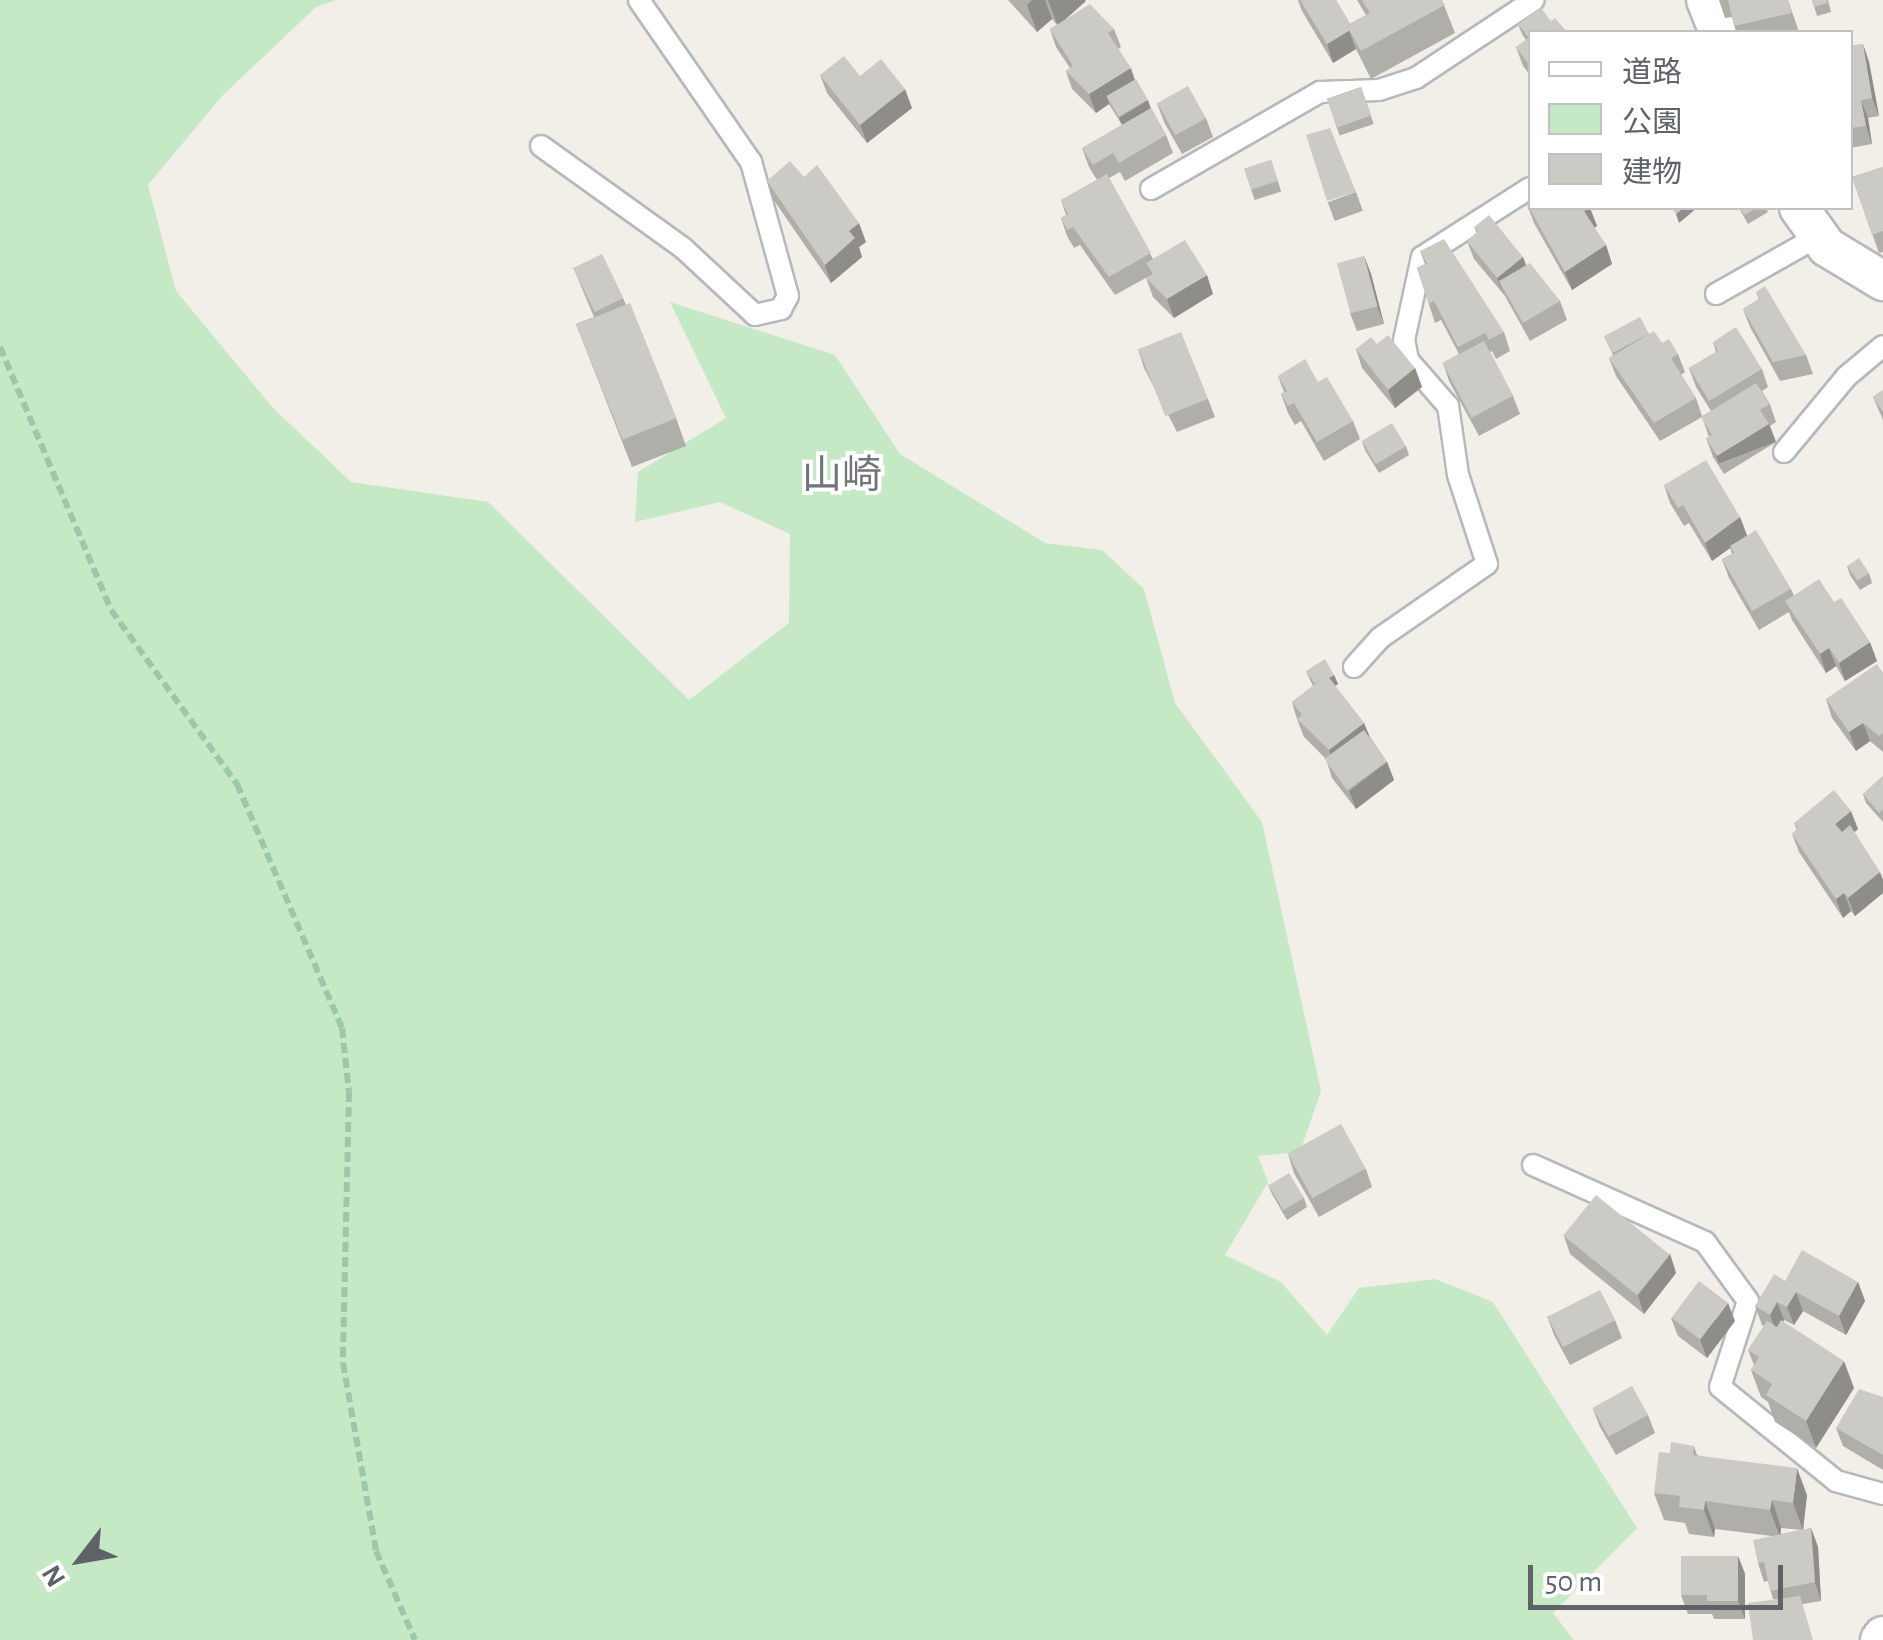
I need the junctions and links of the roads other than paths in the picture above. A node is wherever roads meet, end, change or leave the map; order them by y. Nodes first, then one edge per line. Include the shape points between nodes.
1 (639, 0) edge
2 (1534, 0) edge
3 (1706, 0) edge
4 (1718, 30) edge
5 (541, 146) dead end
6 (1151, 188) dead end
7 (1528, 189) edge
8 (1809, 222) edge
9 (1883, 281) edge
10 (1716, 294) dead end
11 (1883, 346) edge
12 (1784, 452) dead end
13 (1354, 667) dead end
14 (1533, 1166) dead end
15 (1883, 1494) edge

1 - 5 lane via 751,162 788,296 782,309 755,315 683,248
2 - 6 lane via 1416,78 1379,90 1320,92
3 - 4 street
7 - 13 lane via 1422,257 1404,340 1408,360 1448,406 1458,475 1487,564 1380,638
8 - 9 street
8 - 10 lane
11 - 12 lane via 1846,377
14 - 15 lane via 1705,1242 1748,1302 1720,1386 1836,1482

